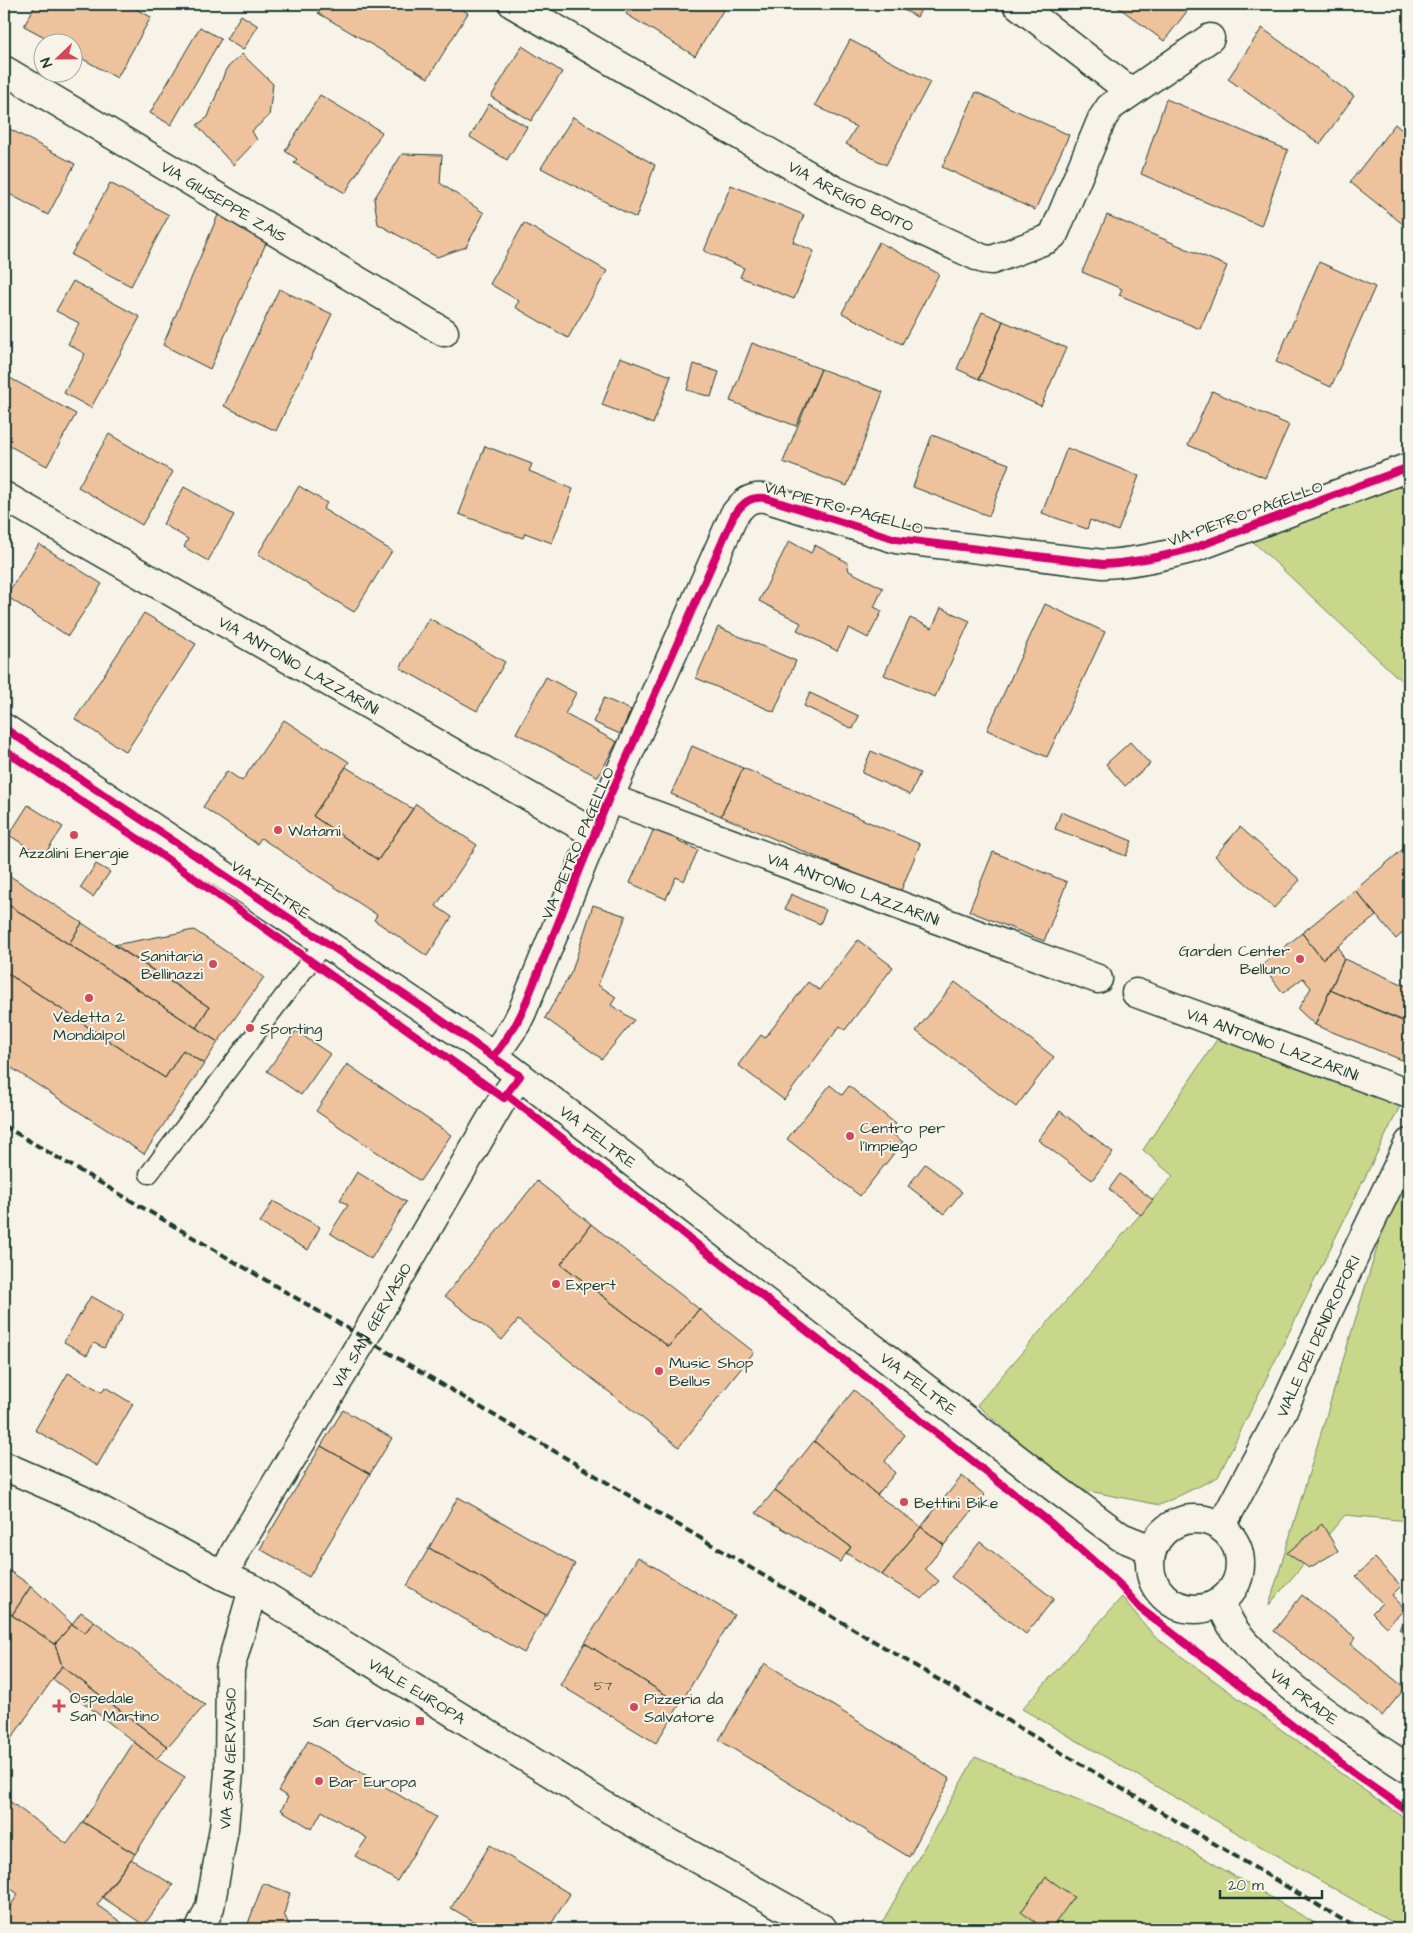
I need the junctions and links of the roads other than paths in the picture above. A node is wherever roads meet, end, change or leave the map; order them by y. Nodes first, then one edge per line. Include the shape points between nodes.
1 (513, 4) edge
2 (1017, 4) edge
3 (1210, 38) dead end
4 (4, 70) edge
5 (1131, 92) junction
6 (444, 332) dead end
7 (1409, 467) edge
8 (4, 496) edge
9 (4, 728) edge
10 (609, 798) junction
11 (595, 834) junction
12 (325, 942) junction
13 (1098, 979) dead end
14 (1136, 993) dead end
15 (494, 1056) junction
16 (520, 1076) junction
17 (1409, 1094) edge
18 (1409, 1143) edge
19 (149, 1174) dead end
20 (4, 1466) edge
21 (1221, 1527) junction
22 (1151, 1549) junction
23 (224, 1576) junction
24 (253, 1589) junction
25 (1220, 1602) junction
26 (1409, 1769) edge
27 (200, 1929) edge
28 (823, 1929) edge

1 - 5 street, VIA ARRIGO BOITO via 834,190 984,259 1001,258 1054,234 1102,120 1110,108
2 - 5 street
3 - 5 street, VIA ARRIGO BOITO
4 - 6 street, VIA GIUSEPPE ZAIS
7 - 10 street, VIA PIETRO PAGELLO via 1218,540 1164,557 1117,564 896,539 756,496 741,505 734,515
8 - 11 street, VIA ANTONIO LAZZARINI
9 - 12 street, VIA FELTRE
10 - 11 street, VIA PIETRO PAGELLO
10 - 13 street, VIA ANTONIO LAZZARINI
11 - 15 street, VIA PIETRO PAGELLO via 519,1018
12 - 15 street, VIA FELTRE
12 - 19 lane
14 - 17 street, VIA ANTONIO LAZZARINI
15 - 16 street, VIA FELTRE
16 - 22 street, VIA FELTRE via 1055,1488 1121,1537
16 - 23 street, VIA SAN GERVASIO via 502,1100
18 - 21 street, VIALE DEI DENDROFORI via 1282,1412
20 - 23 street, VIALE EUROPA via 80,1499
21 - 22 street via 1201,1519 1180,1521 1163,1532
21 - 25 street via 1233,1539 1239,1556 1239,1573 1233,1589
22 - 25 street via 1151,1577 1167,1600 1193,1610
23 - 24 street, VIALE EUROPA
24 - 27 street, VIA SAN GERVASIO via 230,1669 230,1772 224,1828 210,1907
24 - 28 street, VIALE EUROPA via 611,1810
25 - 26 street, VIA PRADE via 1235,1630 1263,1661

